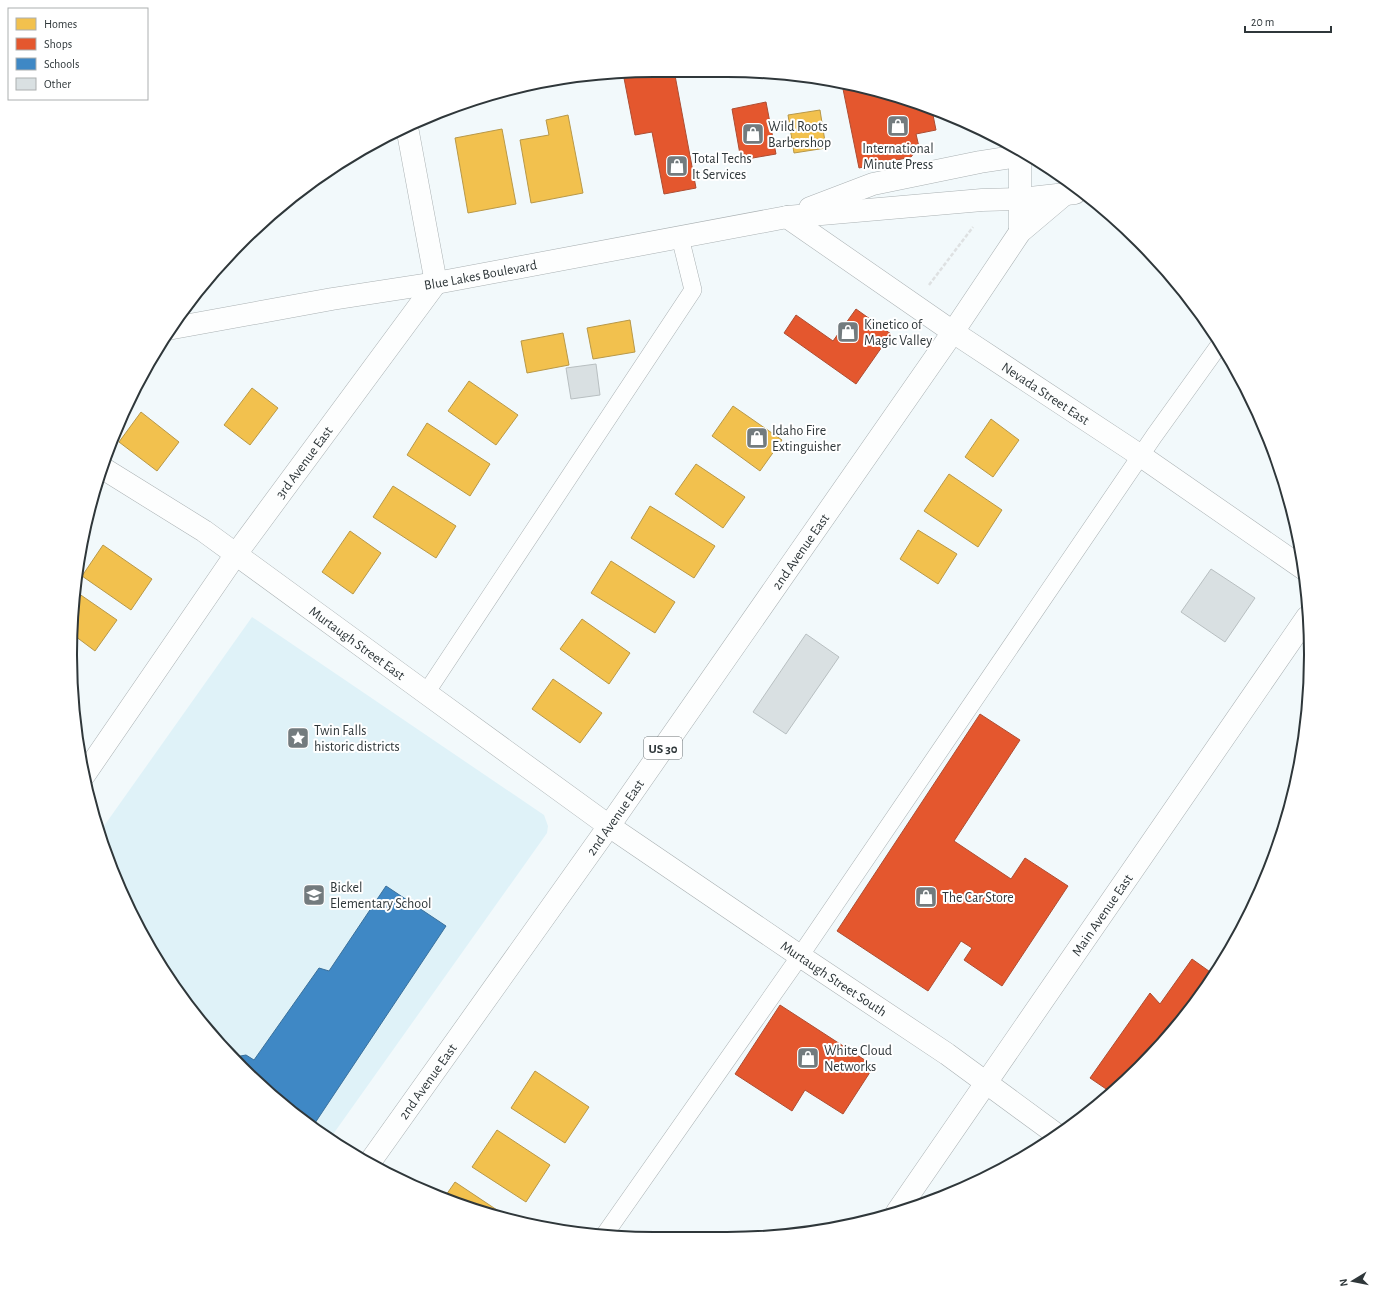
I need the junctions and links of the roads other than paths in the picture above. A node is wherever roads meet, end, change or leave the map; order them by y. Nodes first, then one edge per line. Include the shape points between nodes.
1 (408, 133) edge
2 (1017, 155) edge
3 (1022, 158) edge
4 (1072, 191) edge
5 (1073, 192) edge
6 (1021, 199) junction
7 (787, 217) junction
8 (1020, 232) junction
9 (680, 237) junction
10 (436, 283) junction
11 (179, 327) edge
12 (952, 332) junction
13 (1216, 349) edge
14 (1141, 456) junction
15 (107, 471) edge
16 (236, 554) junction
17 (1297, 564) edge
18 (1303, 623) edge
19 (426, 694) junction
20 (88, 769) edge
21 (609, 826) junction
22 (800, 956) junction
23 (986, 1082) junction
24 (1052, 1131) edge
25 (373, 1158) edge
26 (903, 1204) edge
27 (608, 1230) edge

1 - 10 street
2 - 7 street via 873,184
3 - 6 street
4 - 6 street
5 - 8 street, 2nd Avenue East
6 - 7 street
6 - 8 street
7 - 9 street, Blue Lakes Boulevard
7 - 12 street, Nevada Street East
8 - 12 street, 2nd Avenue East
9 - 10 street, Blue Lakes Boulevard
9 - 19 lane via 693,290
10 - 11 street, Blue Lakes Boulevard
10 - 16 street, 3rd Avenue East
12 - 14 street, Nevada Street East
12 - 21 street, 2nd Avenue East / US 30
13 - 14 lane
14 - 17 street, Nevada Street East
14 - 22 lane
15 - 16 street, Murtaugh Street East
16 - 19 street, Murtaugh Street East
16 - 20 street, 3rd Avenue East
18 - 23 street, Main Avenue East
19 - 21 street, Murtaugh Street East
21 - 22 street, Murtaugh Street South
21 - 25 street, 2nd Avenue East / US 30
22 - 23 street, Murtaugh Street South
22 - 27 lane
23 - 24 street, Murtaugh Street South
23 - 26 street, Main Avenue East

